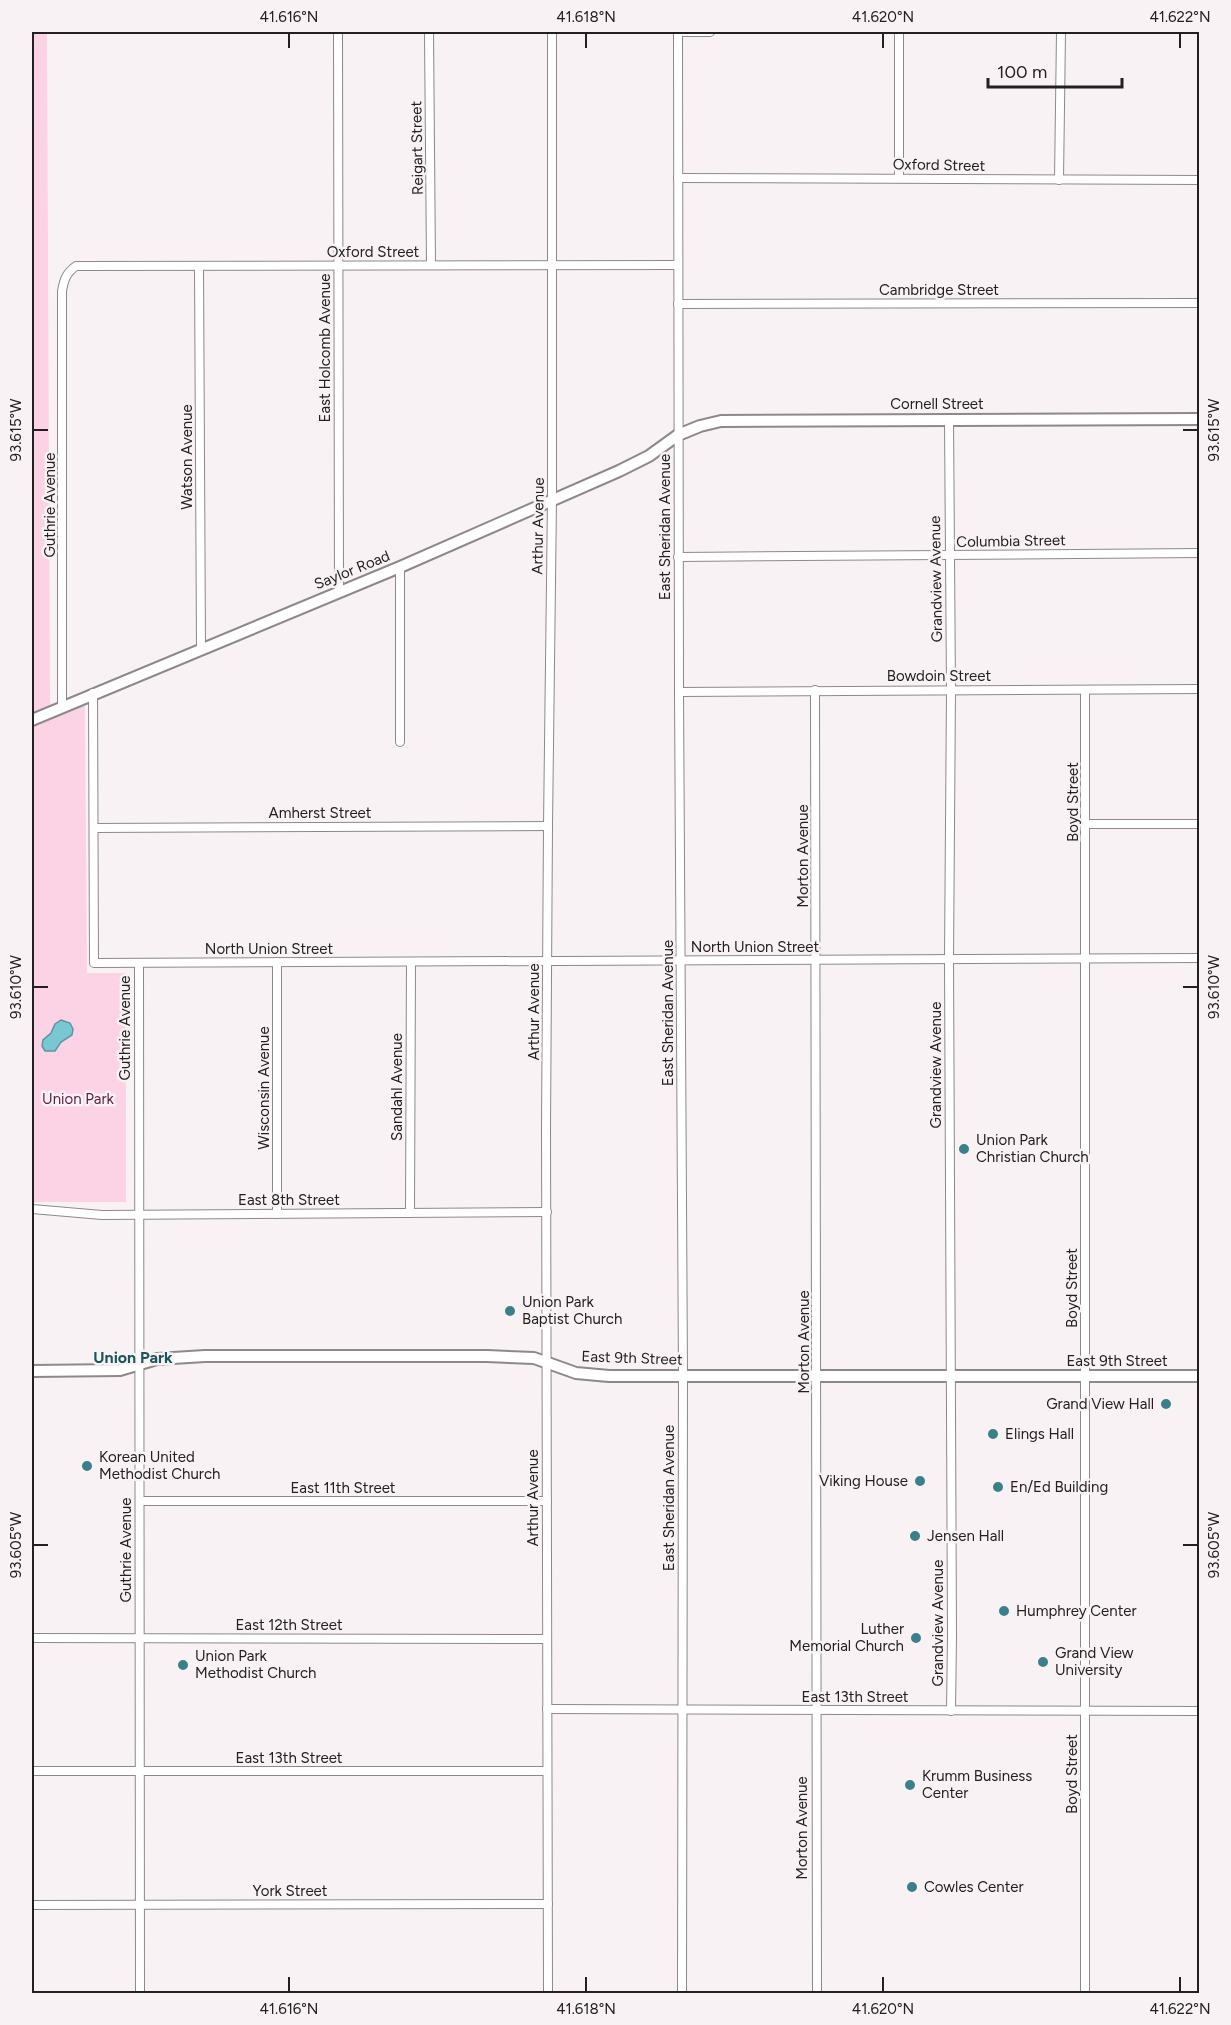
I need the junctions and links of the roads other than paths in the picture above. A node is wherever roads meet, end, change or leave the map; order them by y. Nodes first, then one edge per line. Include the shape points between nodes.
1 (338, 32) edge
2 (429, 32) edge
3 (552, 32) edge
4 (678, 32) edge
5 (684, 32) edge
6 (710, 32) edge
7 (899, 32) edge
8 (1061, 32) edge
9 (678, 178) junction
10 (899, 178) junction
11 (1059, 180) junction
12 (1200, 180) edge
13 (431, 265) junction
14 (552, 265) junction
15 (678, 265) junction
16 (199, 266) junction
17 (338, 266) junction
18 (70, 270) joint
19 (1200, 303) edge
20 (678, 304) junction
21 (949, 419) junction
22 (1200, 419) edge
23 (678, 435) junction
24 (552, 500) junction
25 (1200, 553) edge
26 (949, 555) junction
27 (678, 557) junction
28 (400, 567) junction
29 (339, 592) junction
30 (201, 649) junction
31 (1200, 689) edge
32 (815, 690) junction
33 (951, 690) junction
34 (1085, 690) junction
35 (679, 692) junction
36 (93, 693) junction
37 (62, 706) junction
38 (32, 720) edge
39 (400, 742) dead end
40 (1086, 824) junction
41 (1200, 824) edge
42 (548, 826) junction
43 (94, 828) junction
44 (1200, 958) edge
45 (948, 959) junction
46 (1086, 959) junction
47 (817, 960) junction
48 (548, 961) junction
49 (681, 961) junction
50 (277, 962) junction
51 (411, 962) junction
52 (139, 963) junction
53 (32, 1209) edge
54 (547, 1212) junction
55 (410, 1213) junction
56 (139, 1214) junction
57 (277, 1214) junction
58 (548, 1362) junction
59 (140, 1364) junction
60 (32, 1371) edge
61 (683, 1375) junction
62 (817, 1375) junction
63 (951, 1376) junction
64 (1085, 1376) junction
65 (1200, 1376) edge
66 (140, 1501) junction
67 (547, 1501) junction
68 (32, 1638) edge
69 (139, 1638) junction
70 (547, 1639) junction
71 (547, 1709) junction
72 (681, 1710) junction
73 (815, 1711) junction
74 (951, 1711) junction
75 (1085, 1711) junction
76 (1200, 1711) edge
77 (32, 1771) edge
78 (139, 1771) junction
79 (547, 1772) junction
80 (140, 1904) junction
81 (548, 1904) junction
82 (32, 1905) edge
83 (140, 1994) edge
84 (548, 1994) edge
85 (682, 1994) edge
86 (817, 1994) edge
87 (1085, 1994) edge

1 - 17 street, East Holcomb Avenue
2 - 13 street, Reigart Street
3 - 14 street, Arthur Avenue
4 - 9 street, East Sheridan Avenue
5 - 6 street
7 - 10 street
8 - 11 street
9 - 10 street, Oxford Street
9 - 15 street, East Sheridan Avenue
10 - 11 street, Oxford Street
11 - 12 street, Oxford Street
13 - 14 street, Oxford Street
13 - 17 street, Oxford Street
14 - 15 street, Oxford Street
14 - 24 street, Arthur Avenue
15 - 20 street, East Sheridan Avenue
16 - 17 street, Oxford Street
16 - 18 street, Oxford Street via 76,266
16 - 30 street, Watson Avenue
17 - 29 street, East Holcomb Avenue
18 - 37 street, Guthrie Avenue via 62,291
19 - 20 street, Cambridge Street
20 - 23 street, East Sheridan Avenue
21 - 22 street, Cornell Street
21 - 23 street, Cornell Street via 721,421
21 - 26 street, Grandview Avenue
23 - 24 street, Saylor Road via 649,456
23 - 27 street, East Sheridan Avenue
24 - 28 street, Saylor Road
24 - 42 street, Arthur Avenue
25 - 26 street, Columbia Street
26 - 27 street, Columbia Street
26 - 33 street, Grandview Avenue
27 - 35 street, East Sheridan Avenue
28 - 29 street, Saylor Road
28 - 39 street
29 - 30 street, Saylor Road
30 - 36 street, Saylor Road
31 - 34 street, Bowdoin Street
32 - 33 street, Bowdoin Street
32 - 35 street, Bowdoin Street
32 - 47 street, Morton Avenue
33 - 34 street, Bowdoin Street
33 - 45 street, Grandview Avenue
34 - 40 street, Boyd Street
35 - 49 street, East Sheridan Avenue
36 - 37 street, Saylor Road
36 - 43 street
37 - 38 street, Saylor Road
40 - 41 street
40 - 46 street, Boyd Street
42 - 43 street, Amherst Street
42 - 48 street, Arthur Avenue
43 - 52 street, North Union Street via 94,963
44 - 46 street, North Union Street
45 - 46 street, North Union Street
45 - 47 street, North Union Street
45 - 63 street, Grandview Avenue
46 - 64 street, Boyd Street
47 - 49 street, North Union Street
47 - 62 street, Morton Avenue
48 - 49 street, North Union Street
48 - 51 street, North Union Street
48 - 54 street, Arthur Avenue
49 - 61 street, East Sheridan Avenue
50 - 51 street, North Union Street
50 - 52 street, North Union Street
50 - 57 street, Wisconsin Avenue
51 - 55 street, Sandahl Avenue
52 - 56 street, Guthrie Avenue
53 - 56 street, East 8th Street
54 - 55 street, East 8th Street
54 - 58 street, Arthur Avenue
55 - 57 street, East 8th Street
56 - 57 street, East 8th Street
56 - 59 street, Guthrie Avenue
58 - 59 street, East 9th Street via 496,1356 204,1356
58 - 61 street, East 9th Street via 592,1375
58 - 67 street, Arthur Avenue
59 - 60 street, East 9th Street via 110,1370
59 - 66 street, Guthrie Avenue
61 - 62 street, East 9th Street
61 - 72 street, East Sheridan Avenue
62 - 63 street, East 9th Street
62 - 73 street, Morton Avenue
63 - 64 street, East 9th Street
63 - 74 street, Grandview Avenue
64 - 65 street, East 9th Street
64 - 75 street, Boyd Street
66 - 67 street, East 11th Street
66 - 69 street, Guthrie Avenue
67 - 70 street, Arthur Avenue
68 - 69 street, East 12th Street
69 - 70 street, East 12th Street
69 - 78 street, Guthrie Avenue
70 - 71 street, Arthur Avenue
71 - 72 street, East 13th Street
71 - 79 street, Arthur Avenue
72 - 73 street, East 13th Street
72 - 85 street, East Sheridan Avenue
73 - 74 street, East 13th Street
73 - 86 street, Morton Avenue
74 - 75 street, East 13th Street
75 - 76 street, East 13th Street
75 - 87 street, Boyd Street
77 - 78 street, East 13th Street
78 - 79 street, East 13th Street
78 - 80 street, Guthrie Avenue
79 - 81 street, Arthur Avenue
80 - 81 street, York Street
80 - 82 street, York Street
80 - 83 street, Guthrie Avenue
81 - 84 street, Arthur Avenue

